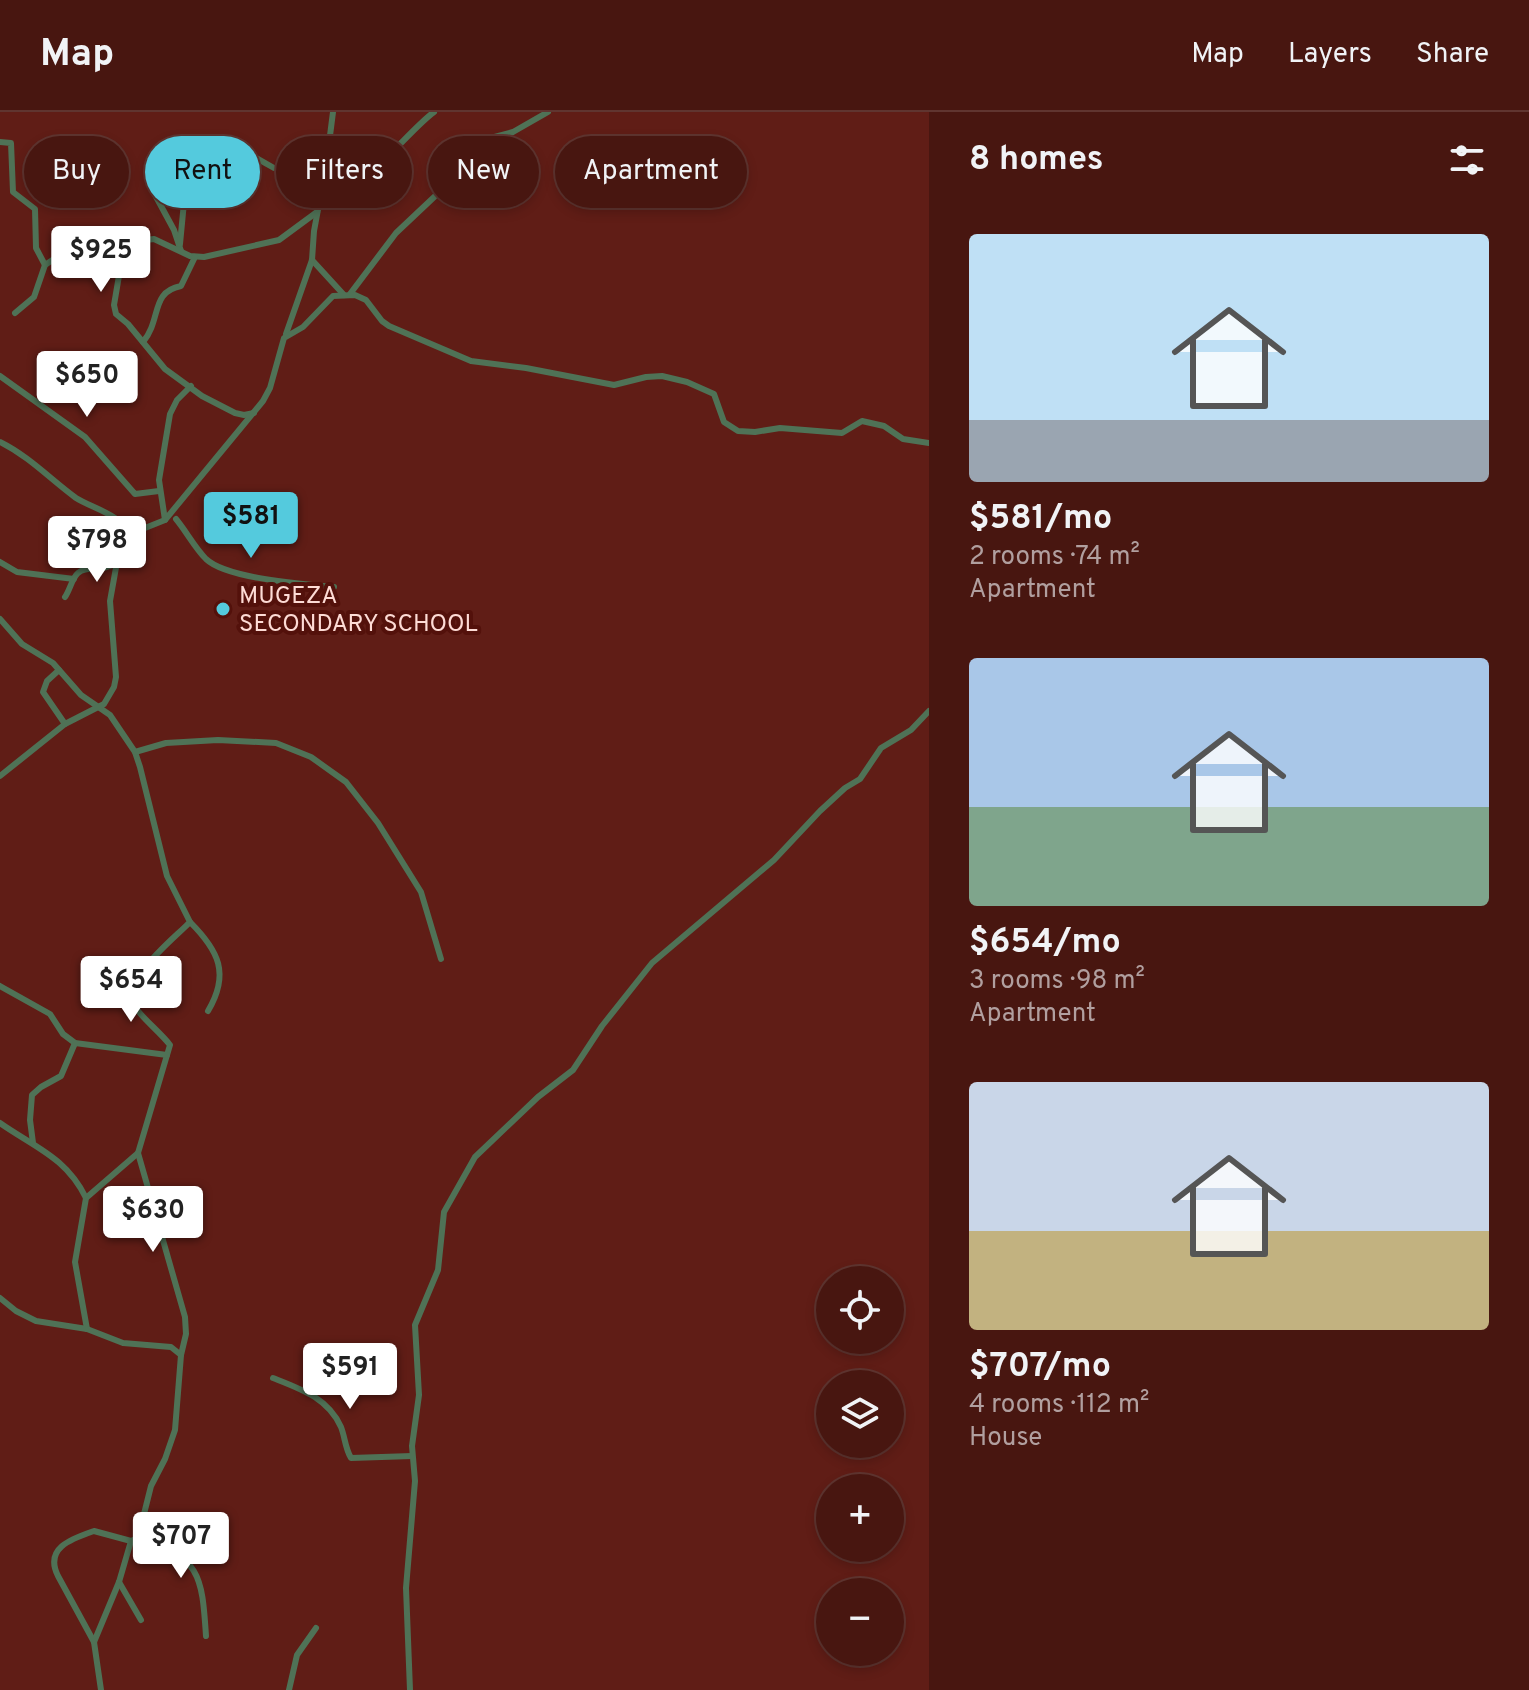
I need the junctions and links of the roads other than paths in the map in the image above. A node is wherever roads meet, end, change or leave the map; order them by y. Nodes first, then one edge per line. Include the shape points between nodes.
1 (333, 112) edge
2 (434, 112) edge
3 (548, 112) edge
4 (330, 136) edge
5 (407, 136) edge
6 (0, 142) edge
7 (162, 208) edge
8 (184, 208) edge
9 (318, 208) edge
10 (317, 212) junction
11 (119, 243) junction
12 (181, 247) junction
13 (195, 257) junction
14 (312, 260) junction
15 (45, 265) junction
16 (347, 295) junction
17 (15, 313) dead end
18 (284, 338) junction
19 (143, 342) junction
20 (0, 376) edge
21 (191, 386) junction
22 (255, 412) junction
23 (0, 442) edge
24 (929, 443) edge
25 (159, 491) junction
26 (176, 519) dead end
27 (165, 520) junction
28 (129, 539) junction
29 (0, 562) edge
30 (117, 562) junction
31 (74, 579) junction
32 (334, 587) dead end
33 (65, 597) dead end
34 (0, 619) edge
35 (59, 670) junction
36 (99, 708) junction
37 (929, 711) edge
38 (65, 724) junction
39 (135, 752) junction
40 (0, 776) edge
41 (190, 922) junction
42 (441, 959) dead end
43 (0, 986) edge
44 (208, 1011) dead end
45 (75, 1043) junction
46 (167, 1055) junction
47 (0, 1123) edge
48 (33, 1143) junction
49 (138, 1153) junction
50 (86, 1198) junction
51 (0, 1298) edge
52 (87, 1329) junction
53 (181, 1355) junction
54 (273, 1378) dead end
55 (412, 1456) junction
56 (134, 1539) junction
57 (119, 1582) junction
58 (141, 1620) dead end
59 (316, 1628) dead end
60 (206, 1636) dead end
61 (94, 1642) junction
62 (101, 1690) edge
63 (289, 1690) edge
64 (410, 1690) edge

1 - 4 street
2 - 5 street
3 - 16 street via 462,153 449,183 396,233
6 - 15 street via 11,143 13,192 35,209 36,248
7 - 12 street
8 - 12 street
9 - 10 street
10 - 13 street via 279,240
10 - 14 street
11 - 12 street via 154,239
11 - 15 street via 69,249
11 - 19 street via 121,270 114,310
12 - 13 street
13 - 19 street via 181,286 169,288 160,300 156,322
14 - 16 street
14 - 18 street
15 - 17 street via 34,297
16 - 18 street via 333,296 303,327
16 - 24 street via 366,300 389,326 471,361 614,385 659,375 687,382 714,394 724,422 738,431 842,433 862,421 884,426 903,439
18 - 22 street via 270,388
19 - 21 street via 165,369
20 - 25 street via 85,437 135,494
21 - 22 street via 225,410
21 - 25 street via 170,414
22 - 27 street
23 - 28 street via 117,521
25 - 27 street
26 - 32 street via 215,565
27 - 28 street via 143,527
28 - 30 street
29 - 31 street via 17,572
30 - 31 street via 84,570
30 - 36 street via 110,601 116,677
31 - 33 street
34 - 35 street via 22,644
35 - 36 street
35 - 38 street via 43,692
36 - 38 street
36 - 39 street via 114,719
37 - 55 street via 911,730 881,748 860,779 820,811 774,860 652,963 573,1070 475,1157 444,1212 438,1270 415,1325 419,1375
38 - 40 street
39 - 41 street via 167,876
39 - 42 street via 166,743 218,740 276,743 311,757 354,790 387,836 421,892
41 - 44 street via 209,941 219,967 218,994
41 - 46 street via 147,963 134,992 136,1007 170,1045
43 - 45 street via 50,1014
45 - 46 street
45 - 48 street via 61,1076 32,1095
46 - 49 street
47 - 48 street
48 - 50 street via 69,1171
49 - 50 street
49 - 53 street via 185,1317
50 - 52 street via 75,1262
51 - 52 street via 36,1321
52 - 53 street via 123,1343 171,1347
53 - 56 street via 175,1430
54 - 55 street via 330,1409 351,1458
55 - 64 street via 414,1502 406,1588
56 - 57 street
56 - 60 street via 176,1552 190,1565 201,1593
56 - 61 street via 94,1531 59,1548 53,1559
57 - 58 street
57 - 61 street
59 - 63 street via 297,1655
61 - 62 street

